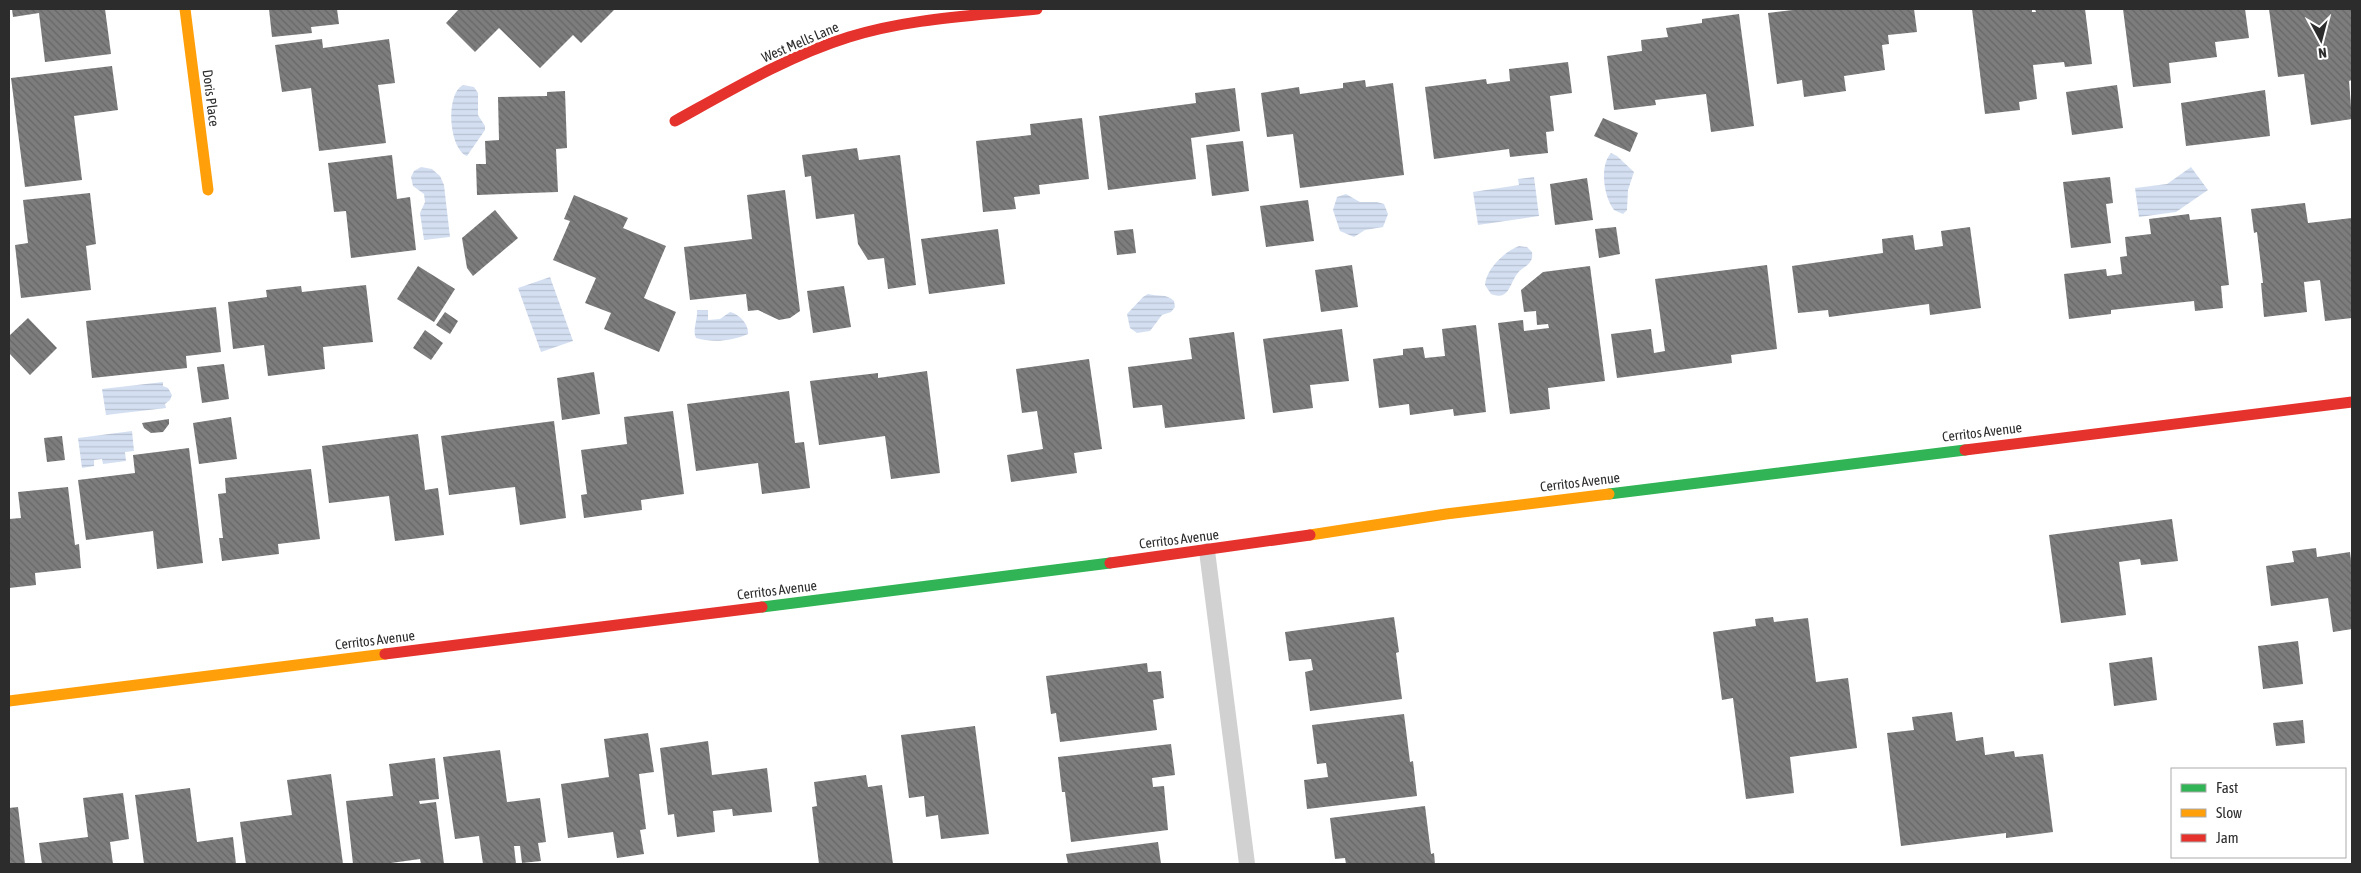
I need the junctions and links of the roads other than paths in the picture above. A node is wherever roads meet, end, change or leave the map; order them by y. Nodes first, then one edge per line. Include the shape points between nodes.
1 (185, 9) edge
2 (1037, 9) edge
3 (675, 121) dead end
4 (208, 190) dead end
5 (2352, 402) edge
6 (1207, 551) junction
7 (9, 701) edge
8 (1246, 864) edge

1 - 4 street, Doris Place
2 - 3 street, West Mells Lane via 898,27 851,37 806,52
5 - 6 street, Cerritos Avenue via 1446,514
6 - 7 street, Cerritos Avenue
6 - 8 lane

